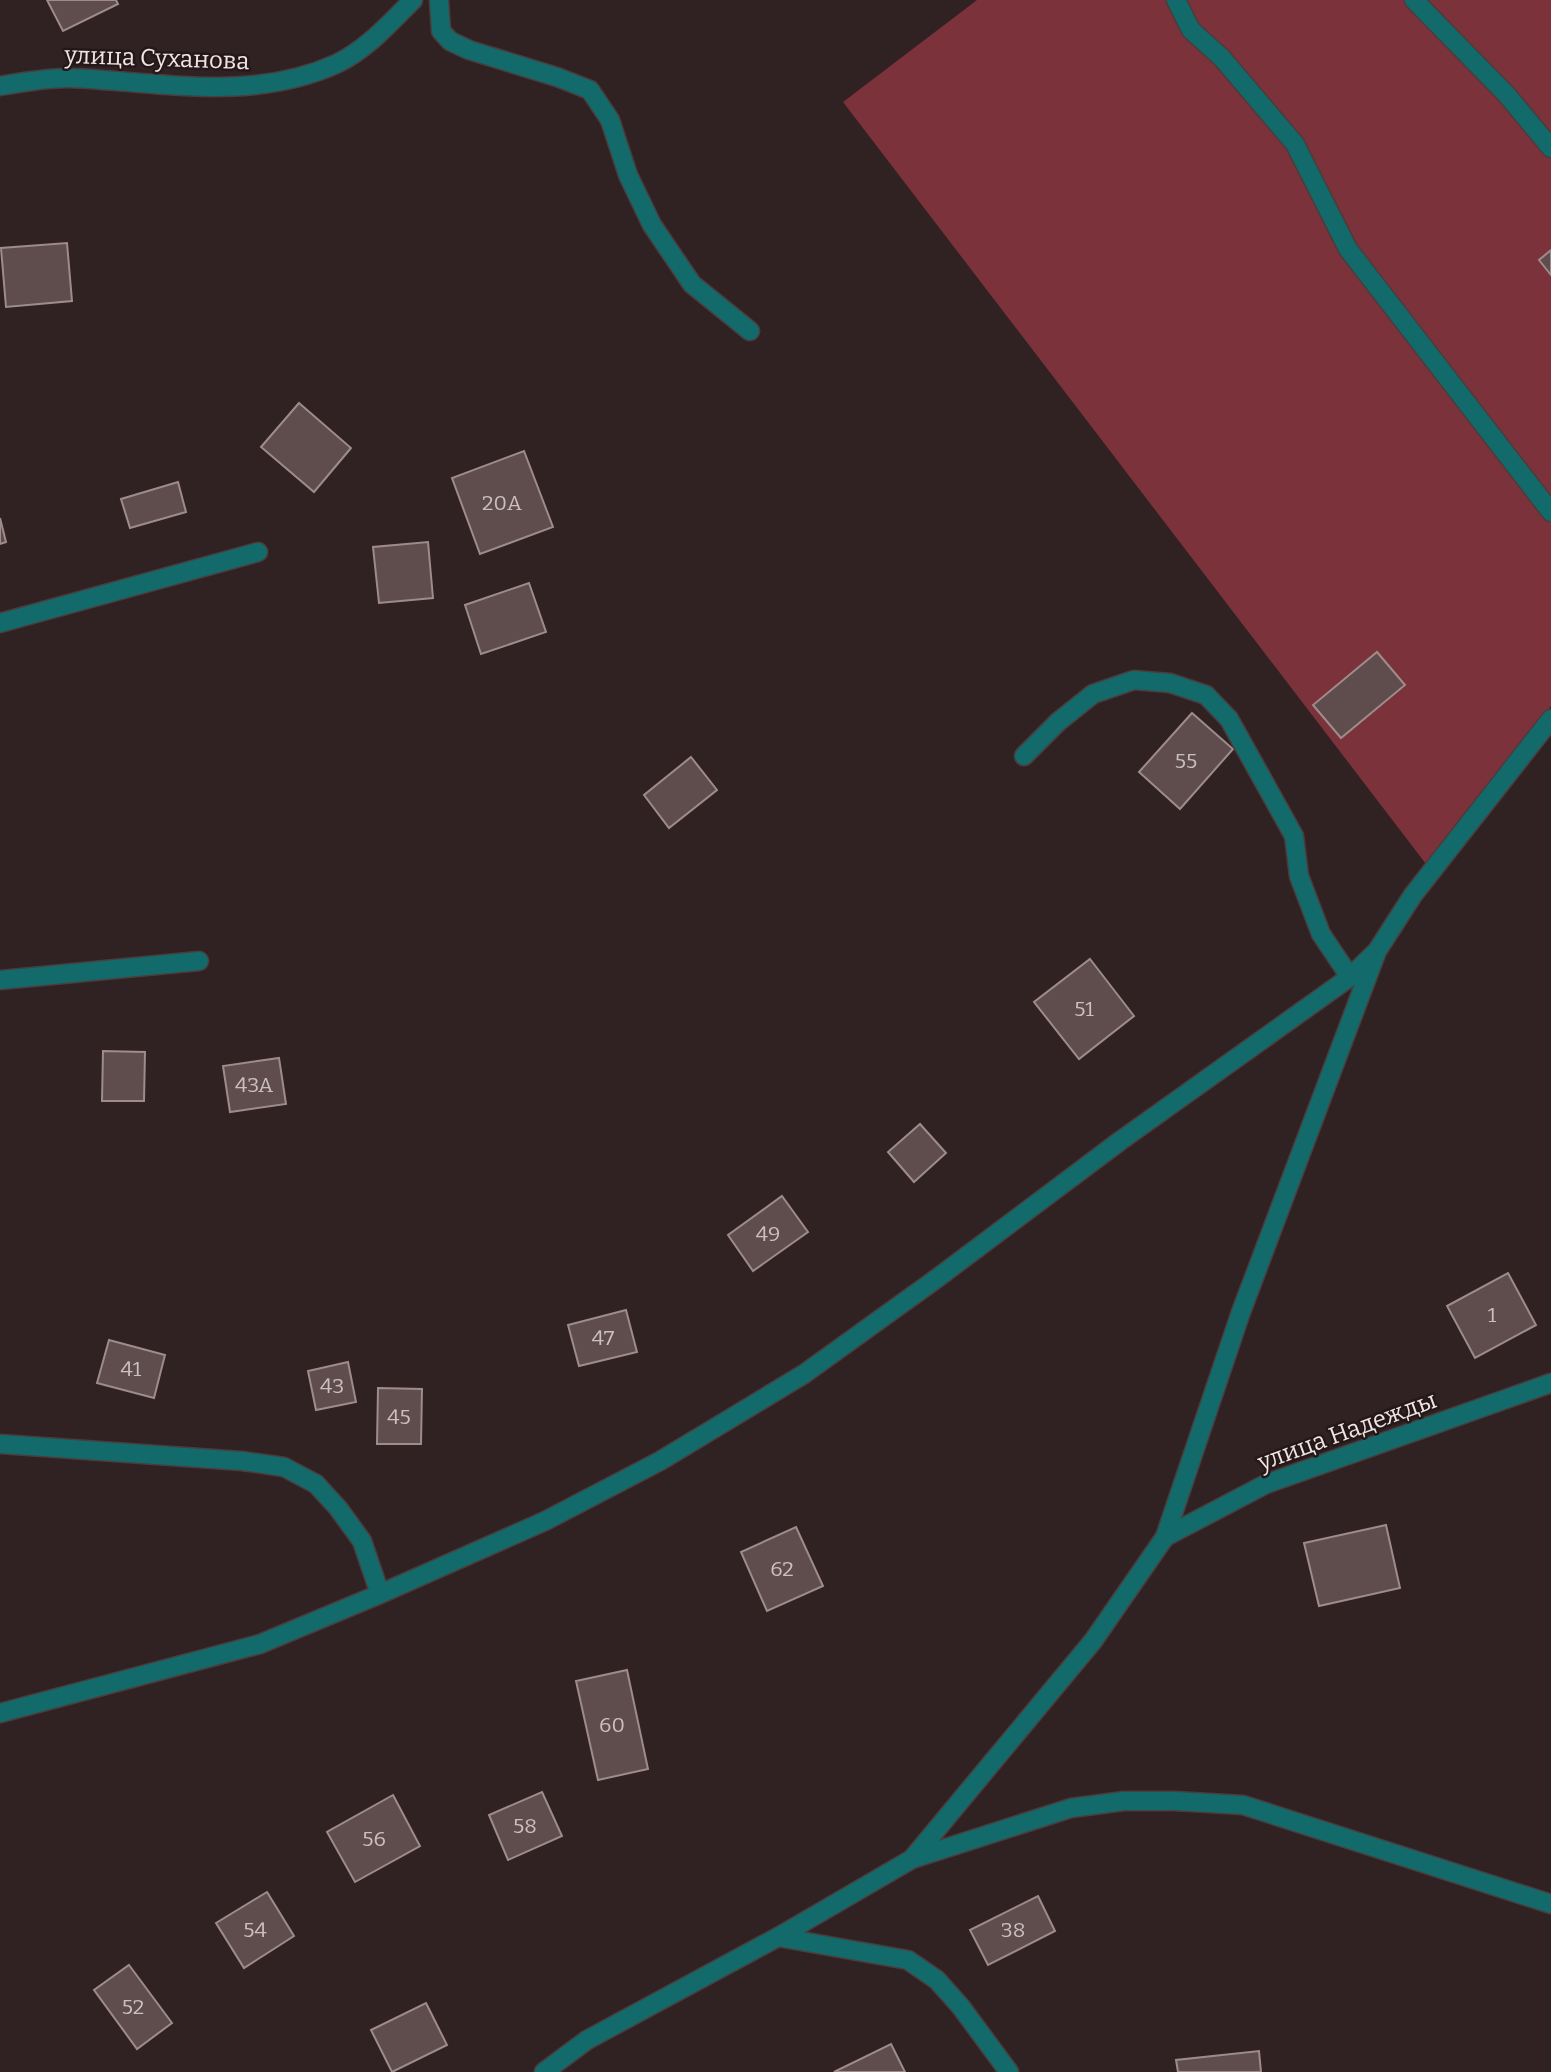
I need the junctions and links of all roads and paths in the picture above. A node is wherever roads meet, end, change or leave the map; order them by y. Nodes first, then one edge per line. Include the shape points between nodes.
1 (413, 0) edge
2 (439, 0) edge
3 (1176, 0) edge
4 (1414, 0) edge
5 (0, 86) edge
6 (1551, 148) edge
7 (750, 331) dead end
8 (1551, 512) edge
9 (258, 552) dead end
10 (0, 623) edge
11 (1551, 719) edge
12 (1024, 756) dead end
13 (1377, 951) junction
14 (199, 961) dead end
15 (1350, 977) junction
16 (0, 980) edge
17 (1551, 1383) edge
18 (0, 1444) edge
19 (1165, 1537) junction
20 (380, 1594) junction
21 (0, 1713) edge
22 (912, 1859) junction
23 (1551, 1904) edge
24 (778, 1937) junction
25 (544, 2072) edge
26 (1009, 2072) edge

1 - 5 street, улица Суханова via 376,36 338,63 298,79 215,88 71,78
2 - 7 street via 441,31 450,41 590,90 610,120 628,174 659,235 692,284
3 - 8 street via 1191,30 1222,58 1295,144 1349,249
4 - 6 street via 1507,95
9 - 10 street
11 - 13 street via 1413,895
12 - 15 street via 1093,694 1134,680 1170,683 1206,695 1229,719 1294,836 1299,876 1321,934
13 - 15 street
13 - 19 street via 1241,1312
14 - 16 street
15 - 20 street via 804,1374 649,1467 545,1521
17 - 19 street, улица Надежды via 1266,1485
18 - 20 street via 284,1467 316,1484 338,1508 362,1541
19 - 22 street via 1093,1641
20 - 21 street via 260,1644
22 - 23 street via 1071,1808 1124,1801 1243,1805
22 - 24 street
24 - 25 street via 587,2040
24 - 26 street via 908,1960 937,1980

